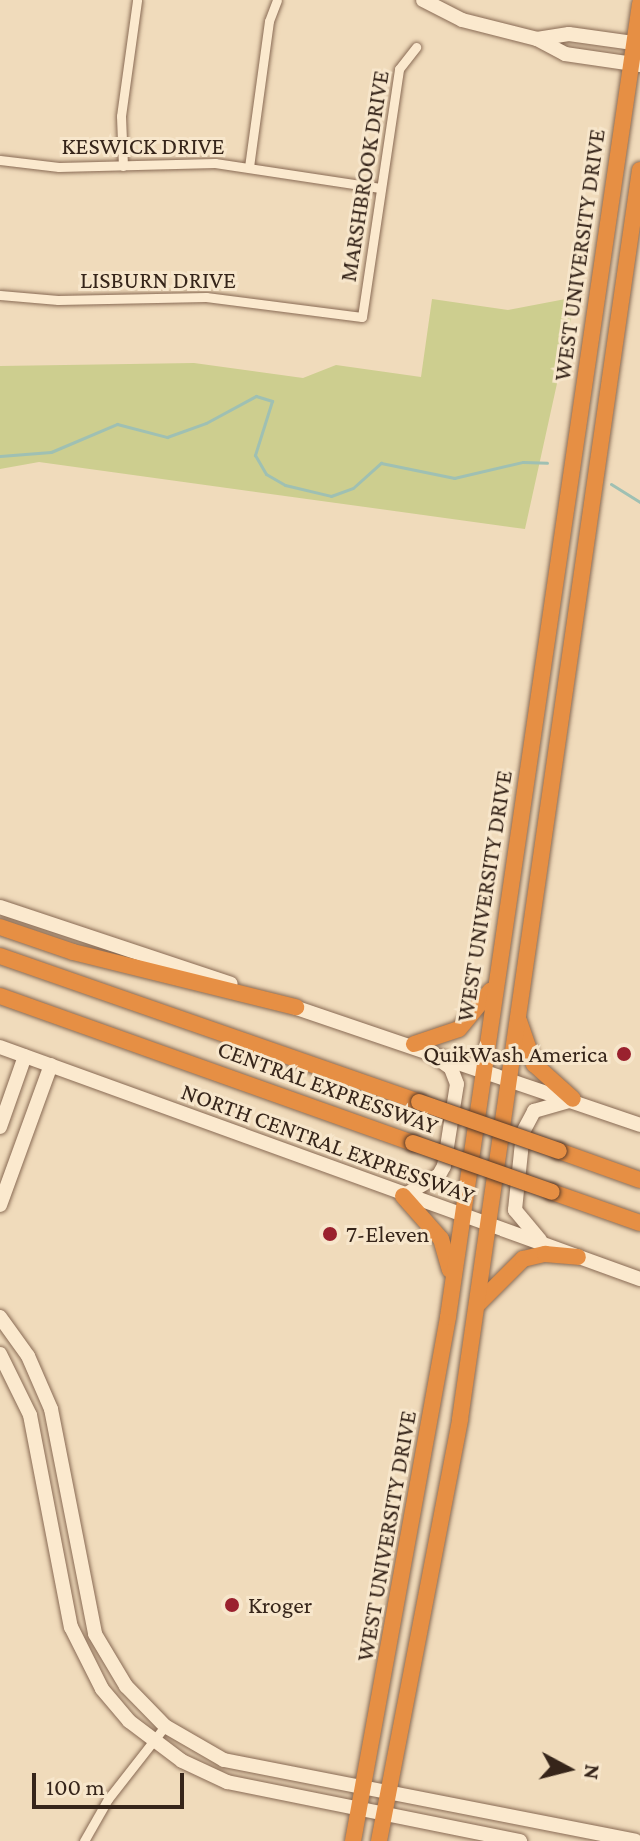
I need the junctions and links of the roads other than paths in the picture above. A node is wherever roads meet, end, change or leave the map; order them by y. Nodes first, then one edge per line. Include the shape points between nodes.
1 (137, 0) edge
2 (277, 0) edge
3 (423, 0) edge
4 (640, 4) edge
5 (537, 39) junction
6 (637, 43) edge
7 (416, 47) dead end
8 (636, 64) edge
9 (0, 160) edge
10 (123, 166) junction
11 (249, 167) junction
12 (640, 170) edge
13 (380, 188) junction
14 (0, 295) edge
15 (362, 317) joint
16 (519, 829) junction
17 (545, 832) junction
18 (0, 907) edge
19 (0, 927) edge
20 (0, 956) edge
21 (494, 985) junction
22 (0, 996) edge
23 (296, 1007) junction
24 (517, 1014) junction
25 (414, 1044) junction
26 (0, 1047) edge
27 (25, 1056) junction
28 (51, 1065) junction
29 (483, 1068) junction
30 (509, 1077) junction
31 (573, 1099) junction
32 (640, 1125) edge
33 (0, 1127) edge
34 (640, 1180) edge
35 (403, 1196) junction
36 (0, 1205) edge
37 (462, 1216) junction
38 (640, 1223) edge
39 (488, 1226) junction
40 (550, 1247) junction
41 (578, 1257) junction
42 (640, 1279) edge
43 (453, 1283) junction
44 (477, 1305) junction
45 (0, 1317) edge
46 (0, 1354) edge
47 (165, 1726) junction
48 (153, 1742) junction
49 (364, 1787) junction
50 (388, 1791) junction
51 (359, 1811) junction
52 (384, 1816) junction
53 (523, 1817) junction
54 (447, 1828) junction
55 (84, 1841) edge
56 (353, 1841) edge
57 (379, 1841) edge
58 (520, 1841) edge
59 (635, 1841) edge

1 - 10 street via 121,116
2 - 11 street via 269,21
3 - 5 street via 462,20
4 - 6 highway, WEST UNIVERSITY DRIVE
5 - 6 street via 569,34
5 - 8 street via 565,54
6 - 8 highway, WEST UNIVERSITY DRIVE
7 - 13 street, MARSHBROOK DRIVE via 399,69
8 - 16 highway, WEST UNIVERSITY DRIVE
9 - 10 street, KESWICK DRIVE via 59,167
10 - 11 street, KESWICK DRIVE
11 - 13 street, KESWICK DRIVE
12 - 17 highway, WEST UNIVERSITY DRIVE
13 - 15 street, MARSHBROOK DRIVE
14 - 15 street, LISBURN DRIVE via 58,300 206,297
16 - 17 highway
16 - 21 highway, WEST UNIVERSITY DRIVE
17 - 24 highway, WEST UNIVERSITY DRIVE
18 - 23 street
19 - 23 highway via 73,952
20 - 34 highway, CENTRAL EXPRESSWAY, bridge
21 - 25 highway via 459,1029
21 - 29 highway, WEST UNIVERSITY DRIVE
22 - 38 highway, CENTRAL EXPRESSWAY, bridge
23 - 25 street
24 - 30 highway, WEST UNIVERSITY DRIVE
24 - 31 highway via 534,1064
25 - 29 street
25 - 35 street via 446,1063 457,1092 443,1171
26 - 27 street, NORTH CENTRAL EXPRESSWAY
27 - 28 street, NORTH CENTRAL EXPRESSWAY
27 - 33 street
28 - 35 street, NORTH CENTRAL EXPRESSWAY
28 - 36 street
29 - 30 street
29 - 37 highway, WEST UNIVERSITY DRIVE
30 - 31 street
30 - 39 highway, WEST UNIVERSITY DRIVE
31 - 32 street
31 - 40 street via 534,1111 523,1132 515,1210 521,1224
35 - 37 street, NORTH CENTRAL EXPRESSWAY
35 - 43 highway via 441,1239
37 - 39 street, NORTH CENTRAL EXPRESSWAY
37 - 43 highway, WEST UNIVERSITY DRIVE
39 - 40 street, NORTH CENTRAL EXPRESSWAY
39 - 44 highway, WEST UNIVERSITY DRIVE
40 - 41 street, NORTH CENTRAL EXPRESSWAY
41 - 42 street, NORTH CENTRAL EXPRESSWAY
41 - 44 highway via 545,1254 523,1259
43 - 49 highway, WEST UNIVERSITY DRIVE
44 - 50 highway, WEST UNIVERSITY DRIVE
45 - 47 street via 28,1356 51,1409 95,1634 126,1686
46 - 48 street via 30,1415 75,1639 102,1689
47 - 48 street
47 - 49 street via 224,1760
48 - 51 street via 227,1782
48 - 55 street via 108,1799
49 - 50 street
49 - 51 highway, WEST UNIVERSITY DRIVE
50 - 52 highway, WEST UNIVERSITY DRIVE
50 - 53 street
51 - 52 street
51 - 56 highway, WEST UNIVERSITY DRIVE
52 - 54 street
52 - 57 highway, WEST UNIVERSITY DRIVE
53 - 54 street via 512,1831 476,1825
53 - 59 street
54 - 58 street

